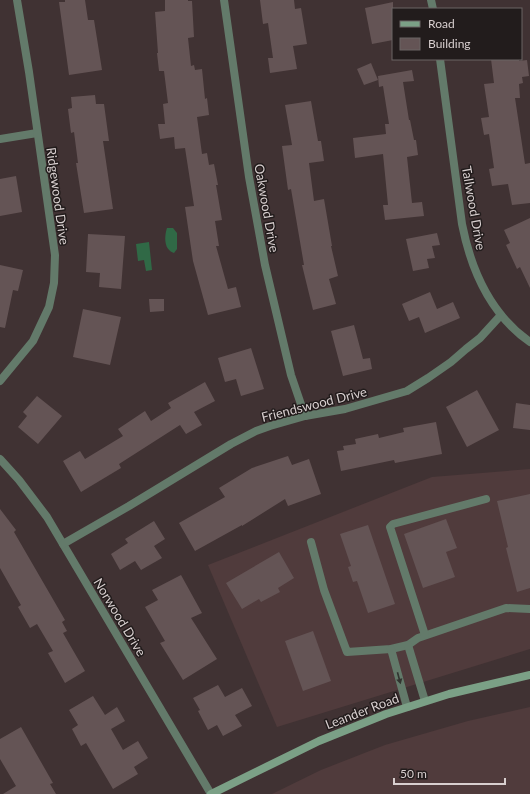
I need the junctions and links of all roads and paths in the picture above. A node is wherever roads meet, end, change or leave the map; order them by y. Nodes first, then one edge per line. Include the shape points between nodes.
1 (17, 0) edge
2 (224, 0) edge
3 (440, 60) edge
4 (37, 133) junction
5 (0, 139) edge
6 (501, 315) junction
7 (530, 342) edge
8 (0, 381) edge
9 (305, 416) junction
10 (0, 459) edge
11 (486, 499) dead end
12 (311, 542) dead end
13 (63, 544) junction
14 (530, 609) edge
15 (425, 635) junction
16 (408, 645) junction
17 (391, 649) junction
18 (530, 675) edge
19 (425, 701) junction
20 (407, 707) junction
21 (211, 794) edge

1 - 4 street, Ridgewood Drive
2 - 9 street, Oakwood Drive via 264,265 291,375
3 - 6 street, Tallwood Drive via 466,243 485,291
4 - 5 street
4 - 8 street, Ridgewood Drive via 55,255 54,282 49,307 33,341
6 - 7 street, Tallwood Drive
6 - 9 street, Friendswood Drive via 480,338 451,362 407,391 345,409
9 - 13 street, Friendswood Drive via 270,426 231,444
10 - 13 street, Norwood Drive via 48,517
11 - 15 street via 393,524 390,527
12 - 17 street via 324,590 347,652
13 - 21 street, Norwood Drive
14 - 15 street via 506,608
15 - 16 street
16 - 17 street
16 - 19 street
17 -> 20 street
18 - 19 main road, Leander Road
19 - 20 main road, Leander Road
20 - 21 main road, Leander Road via 319,741

